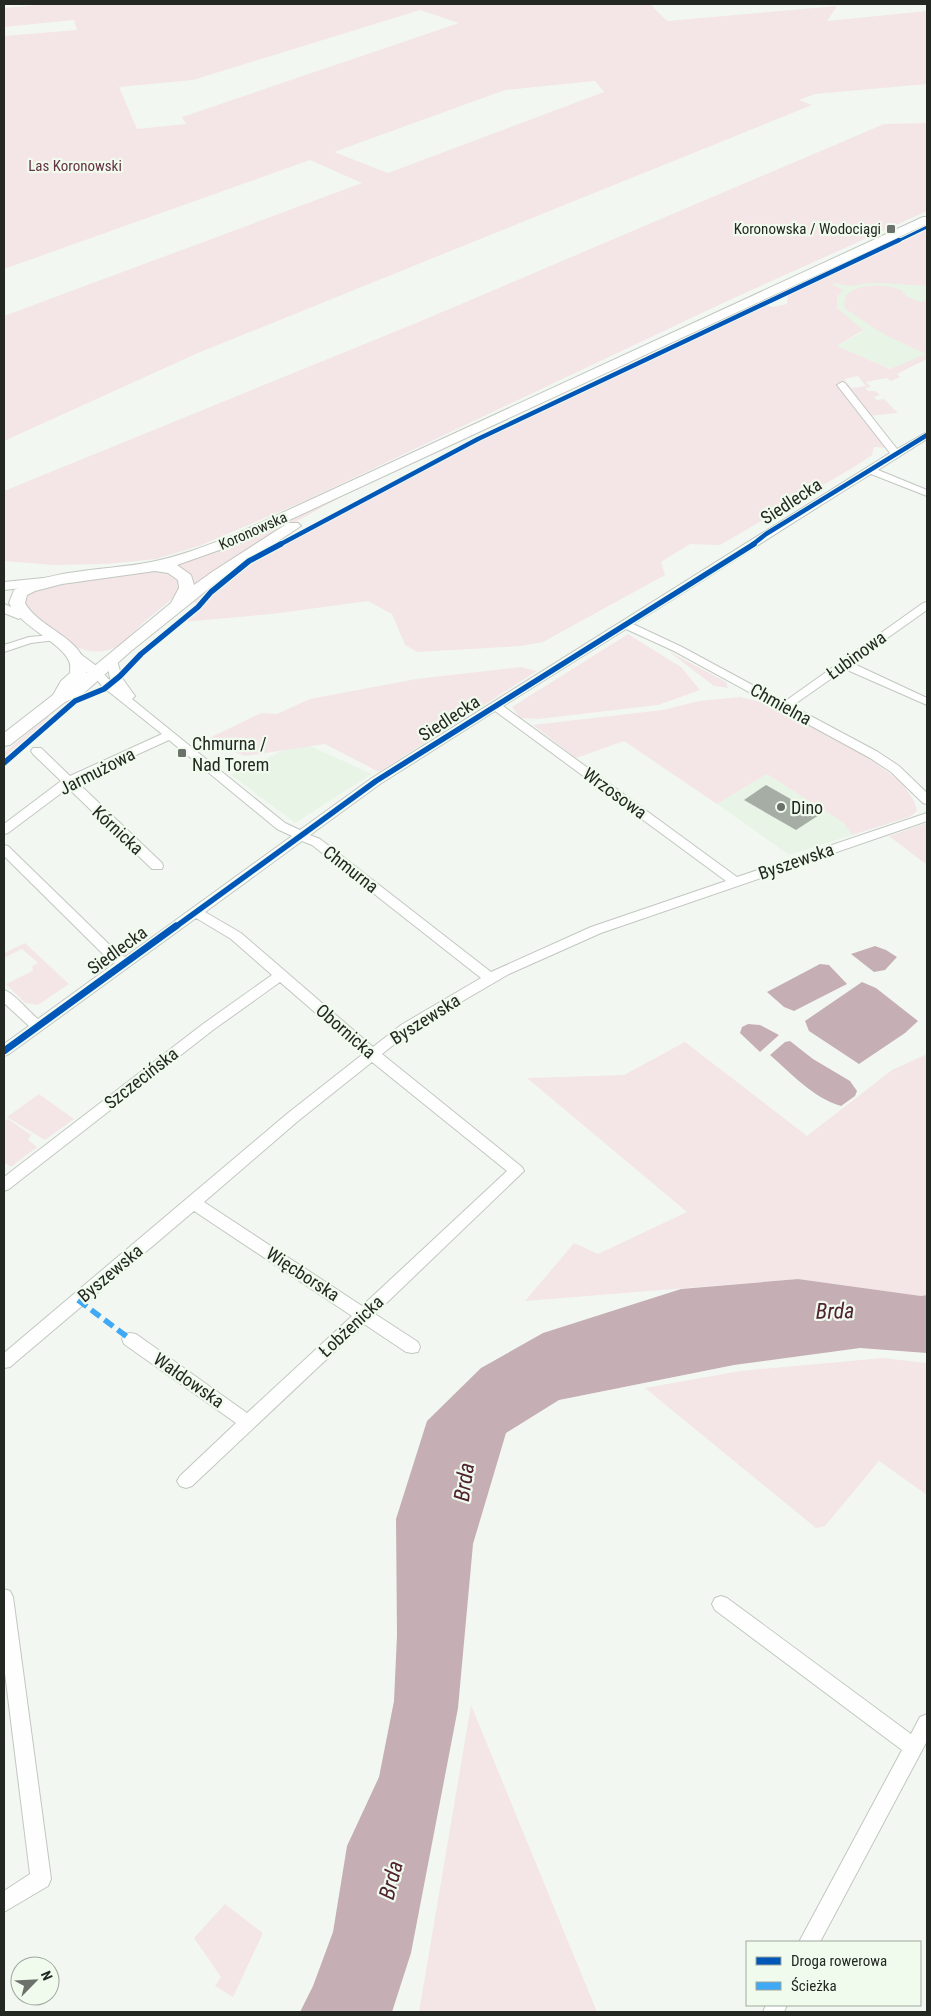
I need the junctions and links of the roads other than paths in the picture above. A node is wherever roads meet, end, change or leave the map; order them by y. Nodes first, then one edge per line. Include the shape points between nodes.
1 (927, 220) edge
2 (842, 385) dead end
3 (488, 424) junction
4 (927, 435) edge
5 (896, 454) junction
6 (870, 470) junction
7 (927, 493) edge
8 (151, 566) junction
9 (56, 580) junction
10 (4, 586) edge
11 (179, 604) junction
12 (4, 608) edge
13 (926, 608) edge
14 (19, 615) junction
15 (625, 624) junction
16 (52, 638) junction
17 (6, 647) edge
18 (125, 648) junction
19 (70, 652) junction
20 (112, 659) junction
21 (844, 664) junction
22 (97, 673) junction
23 (59, 698) junction
24 (927, 702) edge
25 (495, 706) junction
26 (785, 706) junction
27 (138, 709) junction
28 (170, 735) junction
29 (4, 742) edge
30 (37, 751) dead end
31 (69, 781) junction
32 (927, 800) edge
33 (927, 817) edge
34 (4, 830) edge
35 (301, 836) junction
36 (4, 849) edge
37 (157, 866) dead end
38 (734, 882) junction
39 (196, 912) junction
40 (124, 963) junction
41 (281, 975) junction
42 (491, 979) junction
43 (4, 995) edge
44 (38, 1026) junction
45 (4, 1050) edge
46 (372, 1054) junction
47 (517, 1171) joint
48 (4, 1184) edge
49 (193, 1203) junction
50 (364, 1314) junction
51 (130, 1339) dead end
52 (412, 1347) dead end
53 (4, 1362) edge
54 (247, 1422) junction
55 (186, 1480) dead end
56 (4, 1597) edge
57 (721, 1604) dead end
58 (927, 1723) edge
59 (913, 1747) junction
60 (4, 1902) edge
61 (810, 1941) edge

1 - 3 main road, Koronowska
2 - 5 street
3 - 8 main road, Koronowska via 237,539
3 - 11 main road, Koronowska via 282,532
4 - 5 street, Siedlecka
5 - 6 street, Siedlecka
6 - 7 street
6 - 15 street, Siedlecka
8 - 9 main road, Koronowska
8 - 11 main road via 173,569 185,578 187,588
9 - 10 street, Koronowska
9 - 14 main road via 20,593 14,606
11 - 18 main road, Koronowska
12 - 14 street
13 - 21 street, Łubinowa
14 - 16 main road
15 - 25 street, Siedlecka
15 - 26 street, Chmielna
16 - 17 street via 36,638
16 - 19 main road
18 - 19 main road via 98,655
18 - 20 main road, Koronowska
19 - 22 street, Chmurna
19 - 23 main road via 79,662 79,671
20 - 22 main road, Koronowska
20 - 27 street, Chmurna via 118,682
21 - 24 street
21 - 26 street, Łubinowa
22 - 23 main road, Koronowska via 78,689
22 - 27 street, Chmurna
23 - 29 main road
25 - 35 street, Siedlecka via 376,782
25 - 38 street, Wrzosowa
26 - 32 street, Chmielna via 874,755 895,769
27 - 28 street, Chmurna
28 - 31 street, Jarmużowa
28 - 35 street, Chmurna via 286,830
30 - 31 street, Kórnicka
31 - 34 street, Jarmużowa
31 - 37 street, Kórnicka
33 - 38 street, Byszewska
35 - 39 street, Siedlecka
35 - 42 street, Chmurna via 316,842
36 - 40 street
38 - 42 street, Byszewska via 596,930
39 - 40 street, Siedlecka
39 - 41 street, Obornicka via 236,936
40 - 44 street, Siedlecka
41 - 46 street, Obornicka
41 - 48 street, Szczecińska
42 - 46 street, Byszewska via 406,1028
43 - 44 street
44 - 45 street, Siedlecka
46 - 47 street, Obornicka
46 - 49 street, Byszewska
47 - 50 street, Łobżenicka
49 - 50 street, Więcborska
49 - 53 street, Byszewska
50 - 52 street, Więcborska
50 - 54 street, Łobżenicka
51 - 54 street, Wałdowska
54 - 55 street, Łobżenicka
56 - 60 street via 41,1879
57 - 59 street
58 - 59 street
59 - 61 street

